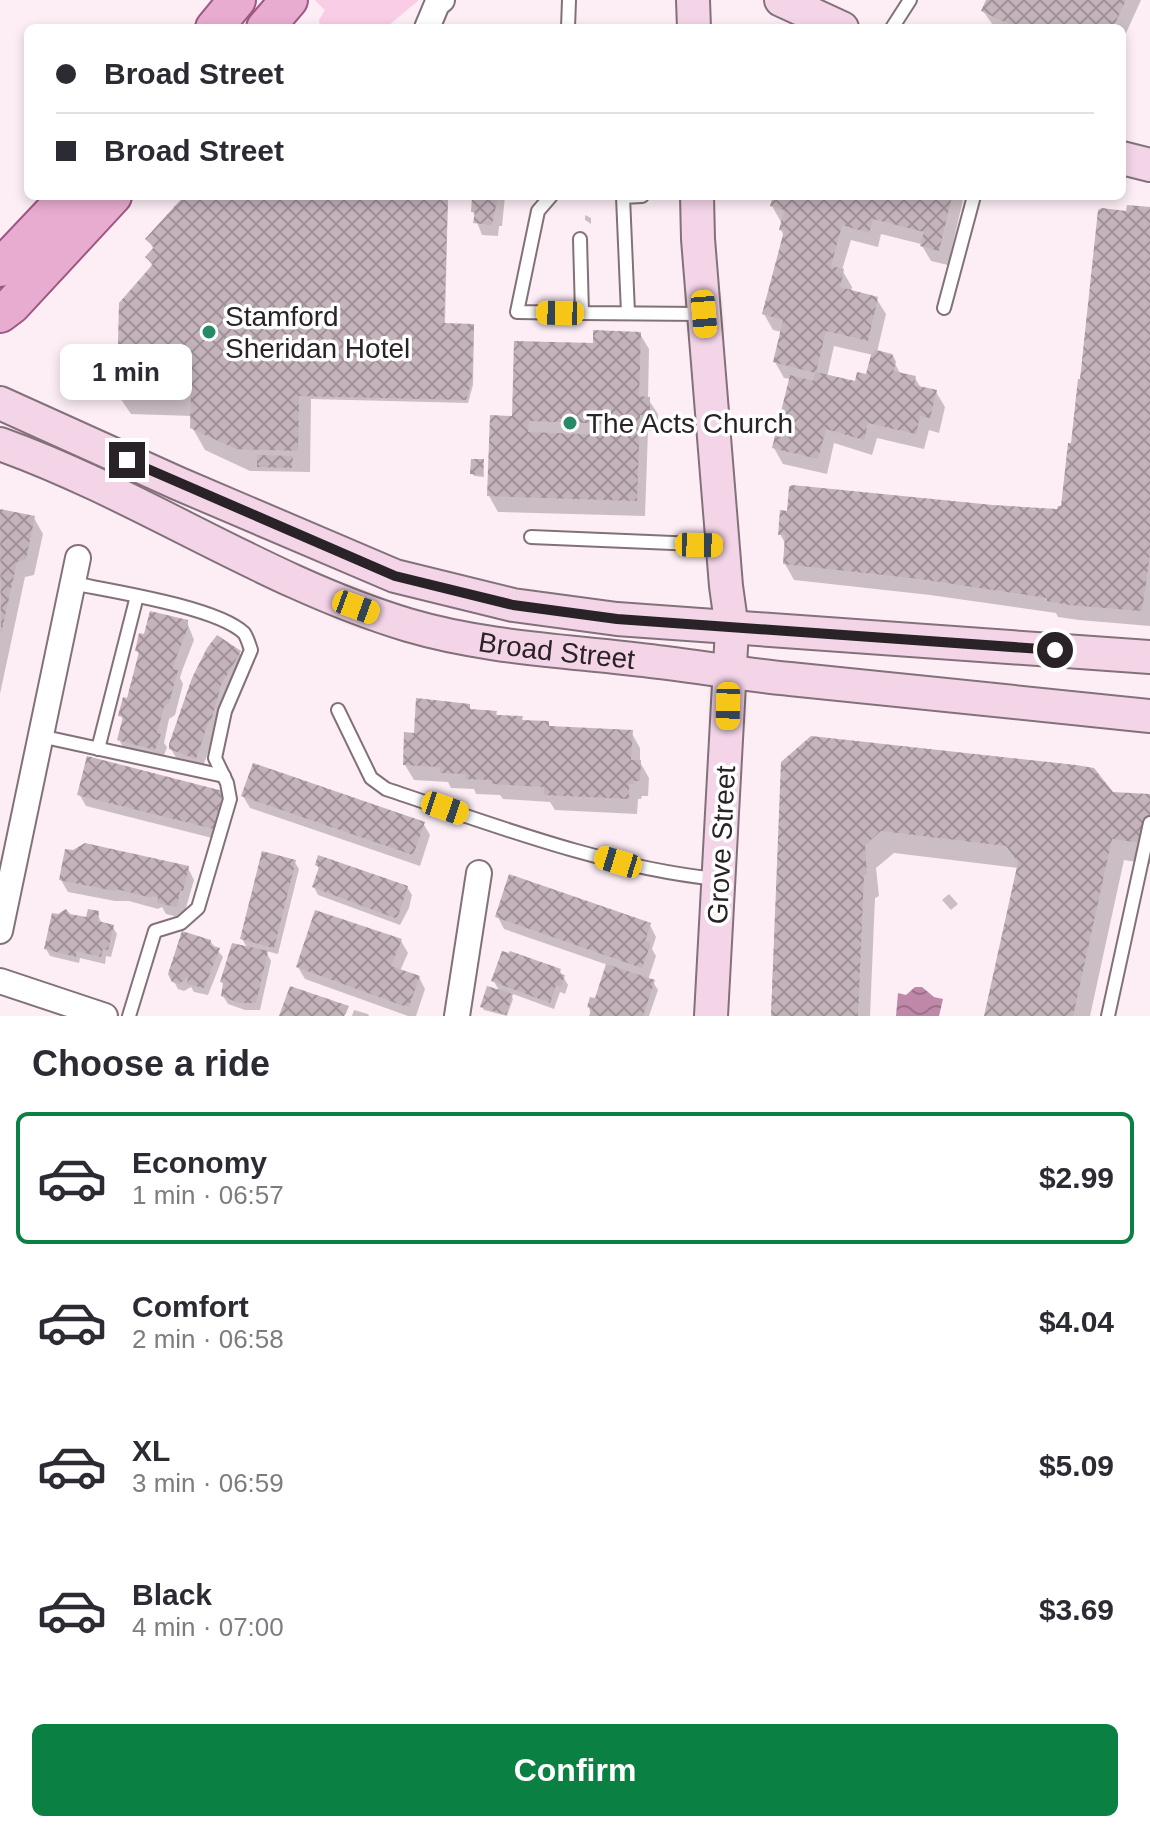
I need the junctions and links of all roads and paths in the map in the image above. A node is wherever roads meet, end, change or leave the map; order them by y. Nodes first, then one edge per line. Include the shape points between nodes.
1 (237, 0) edge
2 (442, 0) edge
3 (569, 0) edge
4 (693, 0) edge
5 (781, 0) edge
6 (910, 0) edge
7 (217, 24) edge
8 (429, 24) edge
9 (568, 24) edge
10 (694, 24) edge
11 (833, 24) edge
12 (895, 24) edge
13 (1126, 159) edge
14 (1150, 165) edge
15 (64, 200) edge
16 (109, 200) edge
17 (548, 200) edge
18 (623, 200) edge
19 (697, 200) edge
20 (973, 200) edge
21 (580, 239) dead end
22 (0, 268) edge
23 (944, 308) dead end
24 (582, 313) junction
25 (628, 313) junction
26 (0, 314) edge
27 (704, 314) junction
28 (0, 403) edge
29 (0, 444) edge
30 (531, 537) dead end
31 (723, 545) junction
32 (78, 558) dead end
33 (72, 583) junction
34 (137, 596) junction
35 (732, 629) junction
36 (1150, 657) edge
37 (730, 672) junction
38 (338, 710) dead end
39 (1150, 716) edge
40 (40, 736) junction
41 (98, 749) junction
42 (224, 776) junction
43 (1150, 823) edge
44 (479, 873) dead end
45 (719, 879) junction
46 (0, 931) edge
47 (0, 981) edge
48 (52, 1008) edge
49 (105, 1016) edge
50 (129, 1016) edge
51 (457, 1016) edge
52 (711, 1016) edge
53 (1108, 1016) edge

1 - 7 main road
2 - 8 street
3 - 9 lane
4 - 10 main road
5 - 11 main road
6 - 12 lane
13 - 14 main road
15 - 22 main road
16 - 26 main road
17 - 24 lane via 538,211 517,312
18 - 25 lane
19 - 27 main road, Grove Street
20 - 23 lane
21 - 24 lane
24 - 25 lane
25 - 27 lane
27 - 31 main road, Grove Street
28 - 35 main road, Broad Street via 395,576 569,614
29 - 37 main road, Broad Street via 323,593 412,626 492,642
30 - 31 lane
31 - 35 main road, Grove Street
32 - 33 street
33 - 34 lane
33 - 40 street
34 - 41 lane
34 - 42 lane via 188,608 245,634 251,650 225,711 215,758
35 - 36 main road, Broad Street
35 - 37 main road, Grove Street
37 - 39 main road, Broad Street
37 - 45 main road, Grove Street
38 - 45 lane via 371,778 386,789 618,862
40 - 41 lane
40 - 46 street
41 - 42 lane
42 - 50 lane via 230,799 198,908 181,923 155,931
43 - 53 lane
44 - 51 street
45 - 52 main road, Grove Street
47 - 48 street
48 - 49 street

